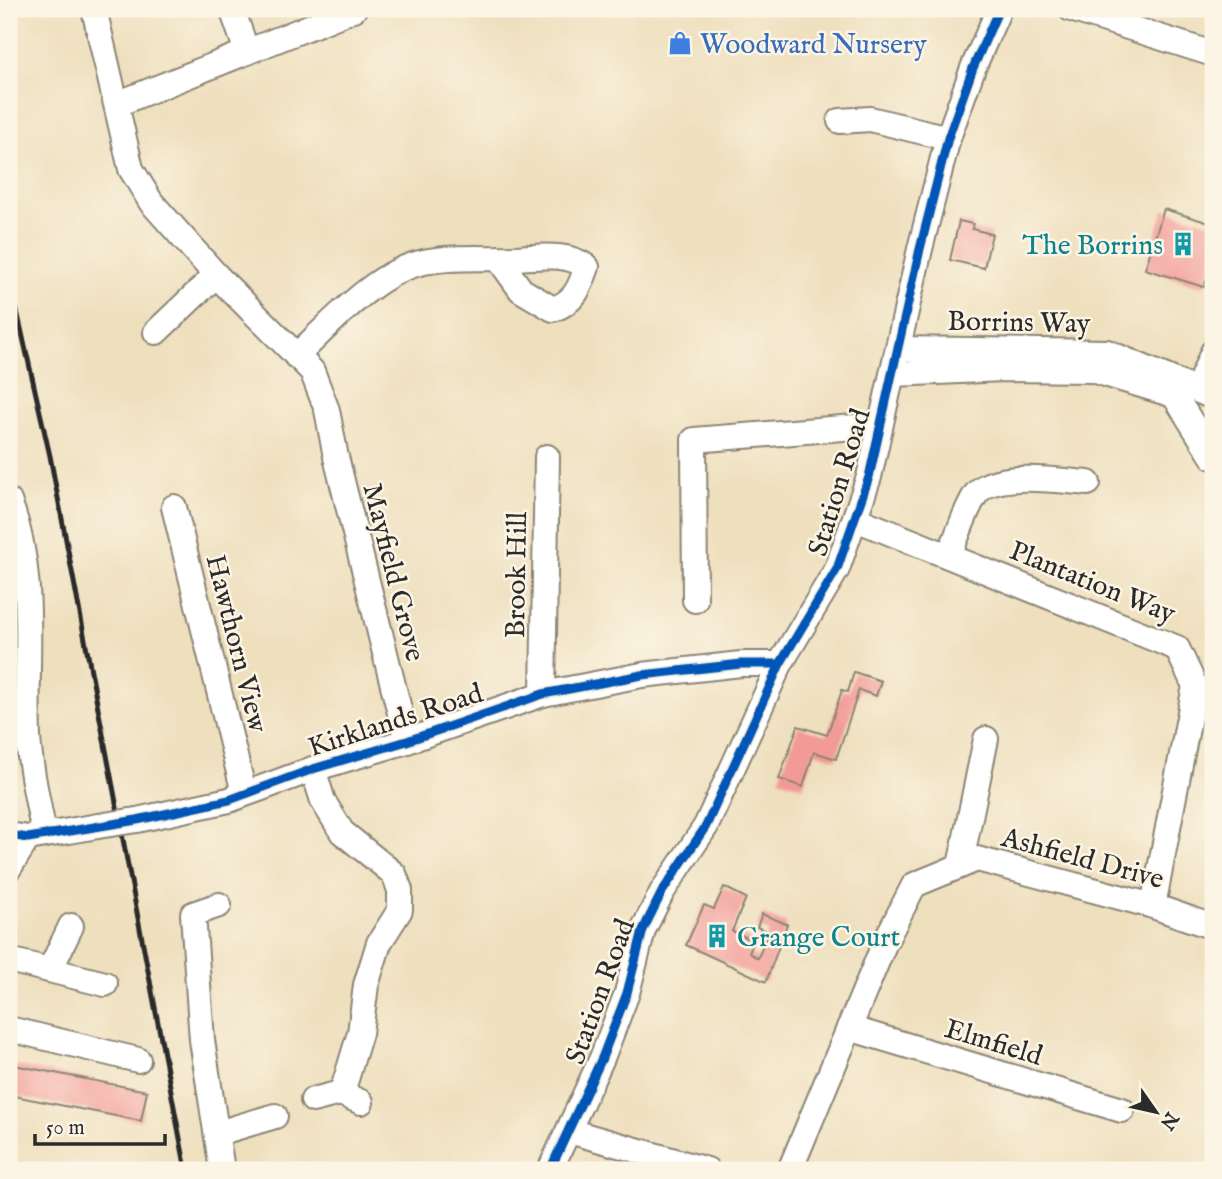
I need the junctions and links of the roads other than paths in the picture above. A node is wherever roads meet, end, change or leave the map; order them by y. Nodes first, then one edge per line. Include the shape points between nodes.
1 (94, 9) edge
2 (232, 9) edge
3 (354, 9) edge
4 (999, 9) edge
5 (1071, 9) edge
6 (247, 52) junction
7 (1213, 54) edge
8 (117, 104) junction
9 (840, 121) dead end
10 (948, 138) junction
11 (498, 258) junction
12 (216, 275) junction
13 (156, 332) dead end
14 (899, 349) junction
15 (1213, 352) edge
16 (296, 356) junction
17 (893, 374) junction
18 (1205, 394) edge
19 (880, 425) junction
20 (547, 457) dead end
21 (1213, 457) edge
22 (1088, 482) dead end
23 (9, 501) edge
24 (174, 507) dead end
25 (856, 519) junction
26 (949, 555) junction
27 (695, 600) dead end
28 (780, 664) junction
29 (543, 694) junction
30 (986, 738) dead end
31 (407, 741) junction
32 (313, 769) junction
33 (244, 793) junction
34 (27, 835) edge
35 (960, 866) junction
36 (9, 868) edge
37 (219, 905) dead end
38 (1153, 906) junction
39 (71, 926) dead end
40 (1213, 927) edge
41 (9, 960) edge
42 (50, 970) junction
43 (105, 984) dead end
44 (849, 1028) junction
45 (9, 1029) edge
46 (138, 1060) dead end
47 (313, 1100) dead end
48 (1122, 1110) dead end
49 (275, 1116) dead end
50 (569, 1131) junction
51 (218, 1133) junction
52 (222, 1170) edge
53 (550, 1170) edge
54 (707, 1170) edge
55 (790, 1170) edge

1 - 8 street, Mayfield Grove
2 - 6 street
3 - 6 street
4 - 10 street, Station Road
5 - 7 street
6 - 8 street
8 - 12 street, Mayfield Grove via 131,169 151,202
9 - 10 street via 870,119
10 - 14 street, Station Road
11 - 11 street via 560,256 592,262 580,289 567,304 553,309 521,290
11 - 16 street via 425,261 399,269
12 - 13 street
12 - 16 street, Mayfield Grove
14 - 17 street, Station Road
14 - 18 street, Borrins Way via 1107,352
15 - 18 street
16 - 31 street, Mayfield Grove via 312,371 327,410
17 - 19 street, Station Road
17 - 21 street via 1092,370 1174,395
19 - 25 street, Station Road
19 - 27 street via 694,440
20 - 29 street, Brook Hill
22 - 26 street via 992,482 977,494
23 - 34 street via 27,575
24 - 33 street, Hawthorn View
25 - 26 street, Plantation Way
25 - 28 street, Station Road via 837,569
26 - 38 street, Plantation Way via 1177,648 1195,687
28 - 29 street, Kirklands Road via 642,674
28 - 50 street, Station Road via 706,826 643,930 627,993
29 - 31 street, Kirklands Road
30 - 35 street
31 - 32 street, Kirklands Road
32 - 33 street, Kirklands Road
32 - 47 street via 323,801 342,832 394,874 400,890 400,910 379,943 366,985 360,1033 344,1086 351,1097
33 - 34 street, Kirklands Road, bridge via 137,820
34 - 36 street
35 - 38 street, Ashfield Drive via 977,859
35 - 44 street, Ashfield Drive via 914,885
37 - 51 street via 193,914 202,1040
38 - 40 street, Ashfield Drive
39 - 42 street
41 - 42 street
42 - 43 street
44 - 48 street, Elmfield
44 - 55 street, Ashfield Drive
45 - 46 street
49 - 51 street
50 - 53 street, Station Road
50 - 54 street
51 - 52 street

